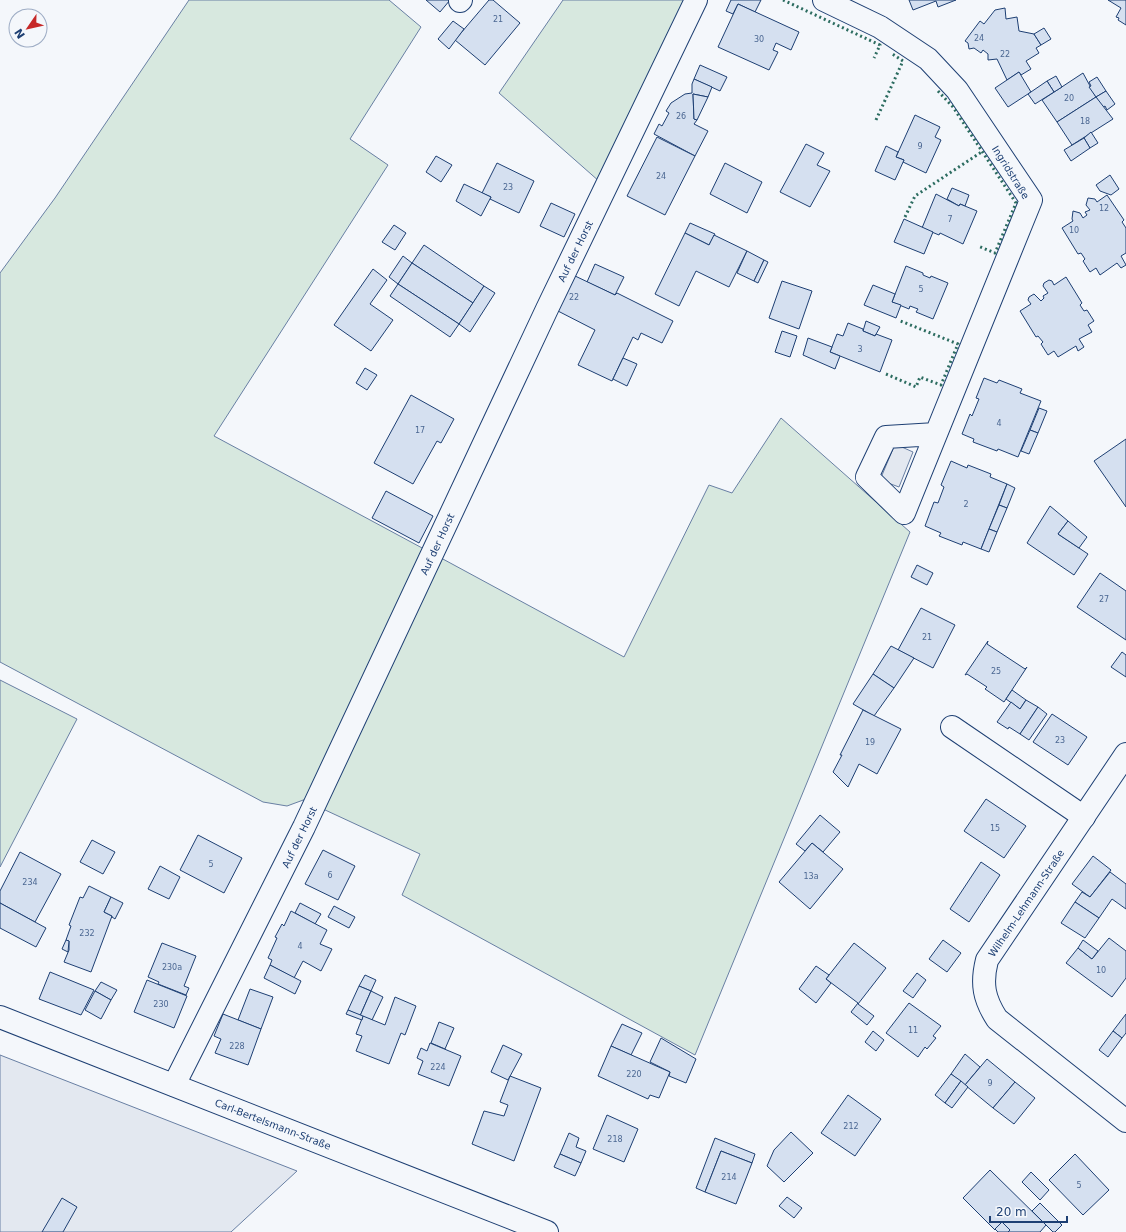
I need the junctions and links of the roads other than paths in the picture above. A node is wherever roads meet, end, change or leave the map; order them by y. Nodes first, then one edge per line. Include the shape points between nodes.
1 (696, 0) edge
2 (824, 0) edge
3 (936, 434) dead end
4 (952, 727) dead end
5 (1126, 754) edge
6 (1084, 817) junction
7 (0, 1017) edge
8 (174, 1085) junction
9 (1126, 1121) edge
10 (546, 1232) edge

1 - 8 street, Auf der Horst via 540,324 304,826
2 - 3 street, Ingridstraße via 880,27 928,59 957,90 1031,200
4 - 6 street
5 - 6 street, Wilhelm-Lehmann-Straße
6 - 9 street, Wilhelm-Lehmann-Straße via 987,960 983,976 984,992 988,1006 997,1019
7 - 8 street, Carl-Bertelsmann-Straße
8 - 10 street, Carl-Bertelsmann-Straße

